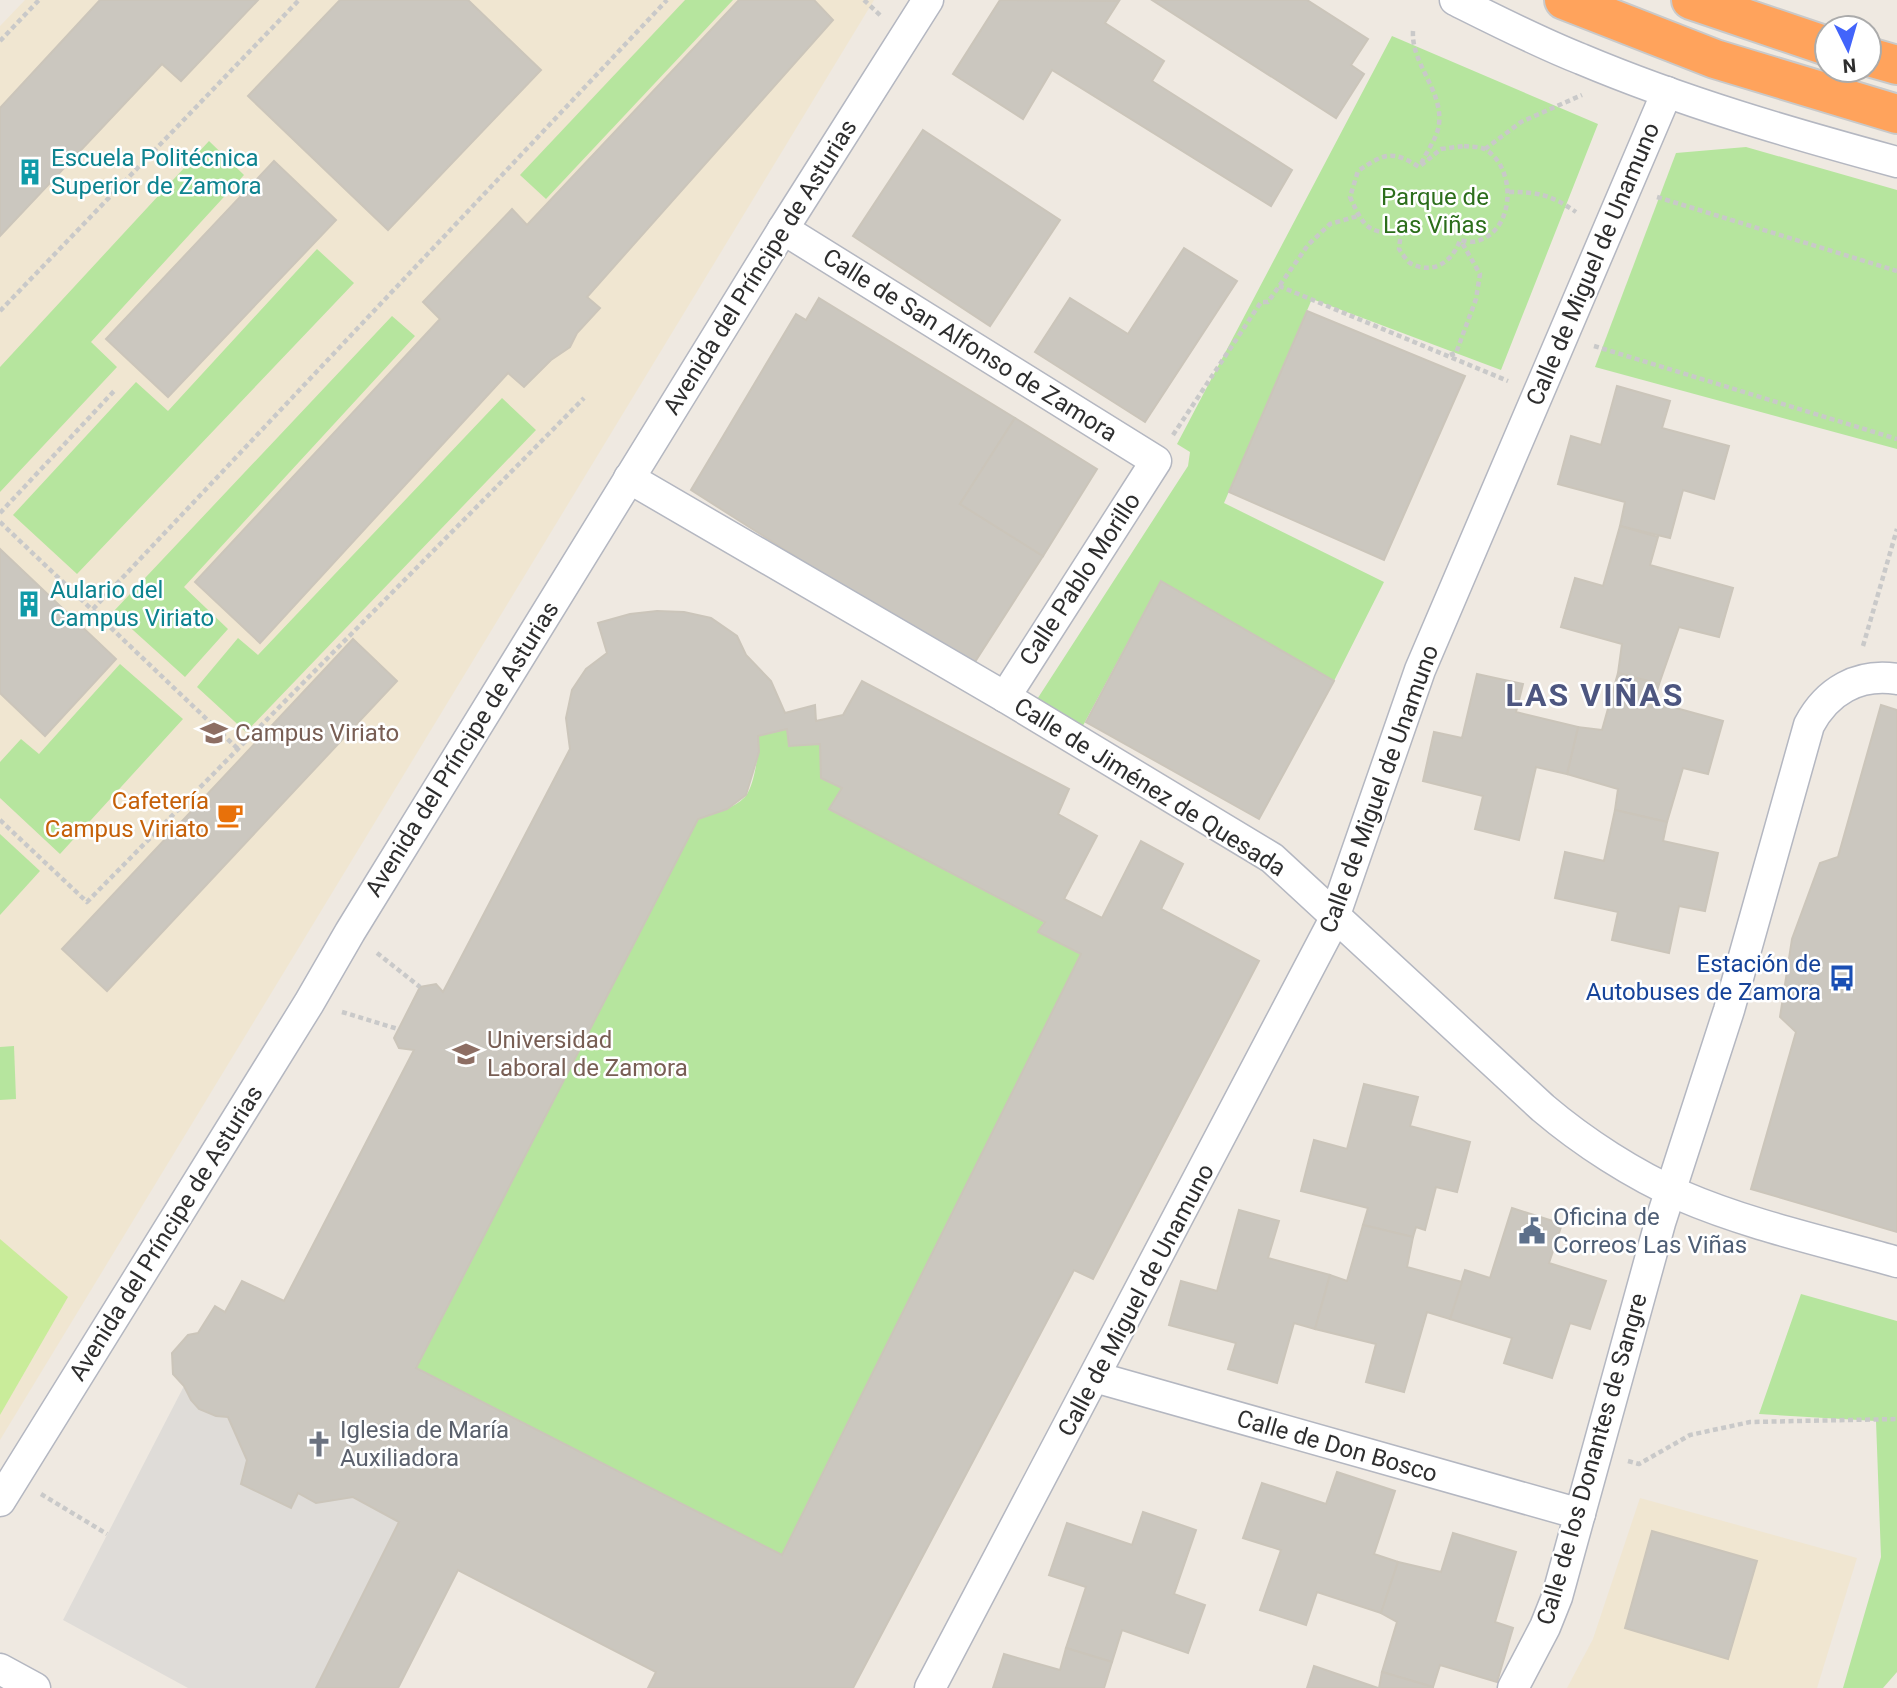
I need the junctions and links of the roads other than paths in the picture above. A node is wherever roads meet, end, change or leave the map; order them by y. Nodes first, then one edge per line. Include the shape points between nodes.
1 (928, 0) edge
2 (1455, 0) edge
3 (1564, 0) edge
4 (1691, 0) edge
5 (1813, 41) edge
6 (1667, 92) junction
7 (1897, 114) edge
8 (1897, 162) edge
9 (783, 229) junction
10 (1156, 461) joint
11 (629, 478) junction
12 (1897, 679) edge
13 (1005, 697) junction
14 (1335, 916) junction
15 (1670, 1190) junction
16 (1897, 1262) edge
17 (1095, 1377) junction
18 (7, 1489) edge
19 (1580, 1514) junction
20 (0, 1669) edge
21 (35, 1688) edge
22 (930, 1688) edge
23 (1513, 1688) edge

1 - 9 street, Avenida del Príncipe de Asturias
2 - 6 street via 1581,59
3 - 7 highway via 1715,59
4 - 5 highway
6 - 8 street
6 - 14 street, Calle de Miguel de Unamuno via 1420,670
9 - 10 street, Calle de San Alfonso de Zamora
9 - 11 street, Avenida del Príncipe de Asturias
10 - 13 street, Calle Pablo Morillo
11 - 13 street, Calle de Jiménez de Quesada
11 - 18 street, Avenida del Príncipe de Asturias
12 - 15 street, Calle de los Donantes de Sangre via 1852,683 1826,699 1809,725 1729,1010
13 - 14 street, Calle de Jiménez de Quesada via 1258,849
14 - 15 street, Calle de Jiménez de Quesada via 1561,1123
14 - 17 street, Calle de Miguel de Unamuno
15 - 16 street, Calle de Jiménez de Quesada via 1730,1214
15 - 19 street, Calle de los Donantes de Sangre
17 - 19 street, Calle de Don Bosco
17 - 22 street, Calle de Miguel de Unamuno
19 - 23 street, Calle de los Donantes de Sangre via 1552,1612
20 - 21 street

